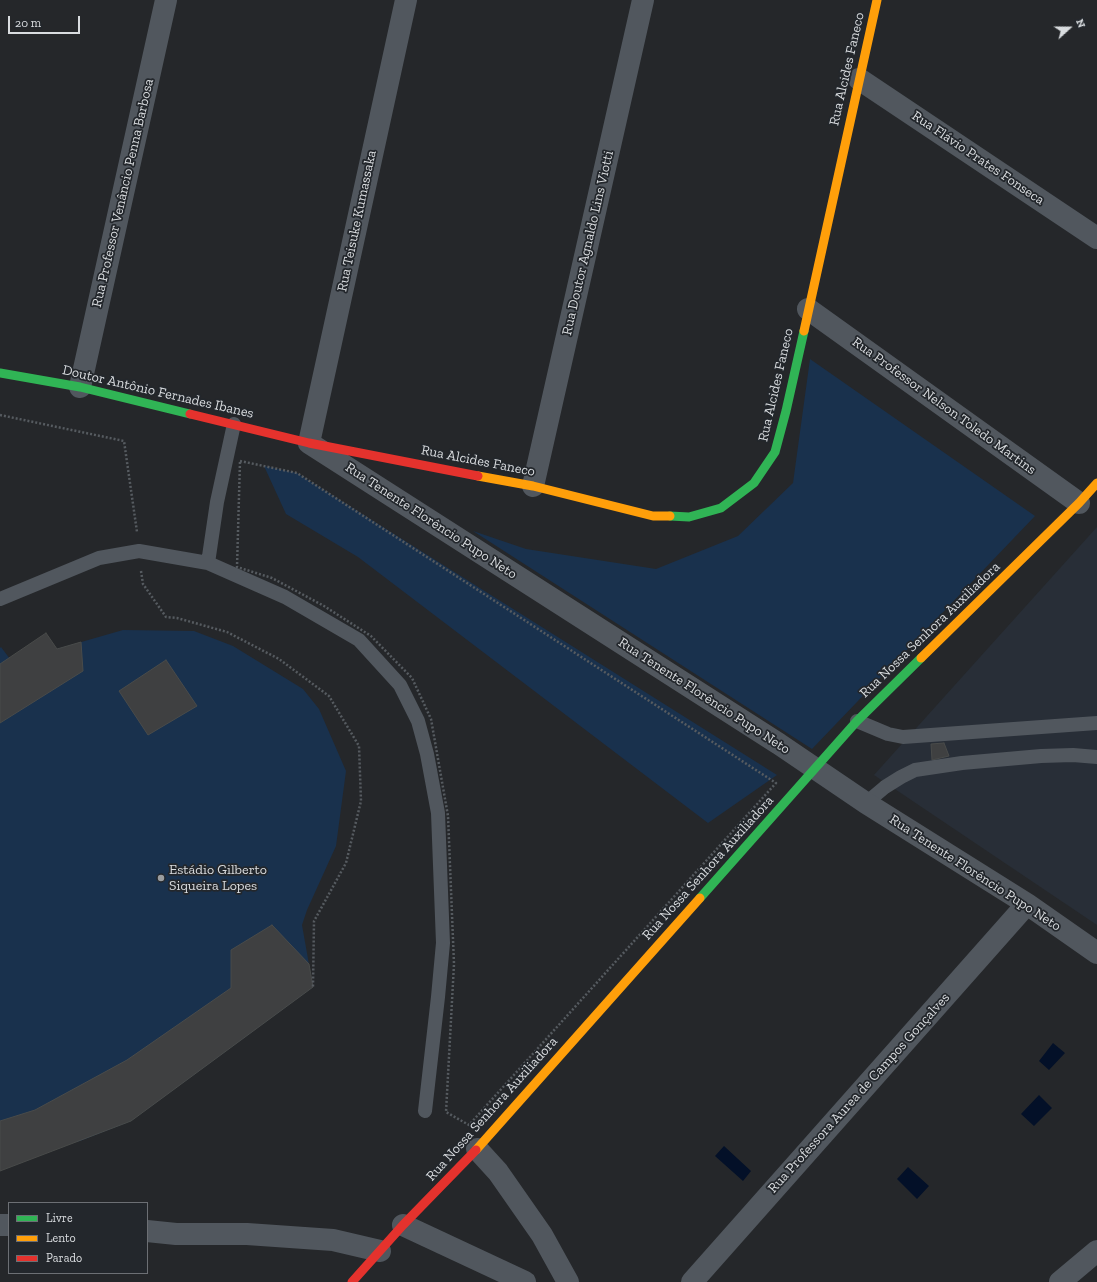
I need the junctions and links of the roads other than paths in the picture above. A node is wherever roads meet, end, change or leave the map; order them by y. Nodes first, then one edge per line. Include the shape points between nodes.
1 (166, 0) edge
2 (406, 0) edge
3 (643, 0) edge
4 (877, 0) edge
5 (858, 78) junction
6 (1097, 238) edge
7 (808, 309) junction
8 (0, 373) edge
9 (80, 387) junction
10 (234, 424) junction
11 (309, 443) junction
12 (1097, 483) edge
13 (533, 486) junction
14 (1079, 504) junction
15 (208, 563) junction
16 (0, 599) edge
17 (857, 721) junction
18 (1097, 723) edge
19 (1097, 757) edge
20 (816, 767) junction
21 (866, 803) junction
22 (1027, 904) junction
23 (1097, 953) edge
24 (425, 1111) dead end
25 (478, 1149) junction
26 (403, 1225) junction
27 (148, 1232) edge
28 (380, 1251) junction
29 (1097, 1251) edge
30 (352, 1282) edge
31 (525, 1282) edge
32 (568, 1282) edge
33 (692, 1282) edge
34 (1060, 1282) edge

1 - 9 street, Rua Professor Venâncio Penna Barbosa
2 - 11 street, Rua Teisuke Kumassaka
3 - 13 street, Rua Doutor Agnaldo Lins Viotti
4 - 5 street, Rua Alcides Faneco
5 - 6 street, Rua Flávio Prates Fonseca
5 - 7 street, Rua Alcides Faneco
7 - 13 street, Rua Alcides Faneco via 775,452 754,483 721,508 689,517 653,516
7 - 14 street, Rua Professor Nelson Toledo Martins
8 - 9 street, Doutor Antônio Fernades Ibanes
9 - 10 street, Doutor Antônio Fernades Ibanes
10 - 11 street, Doutor Antônio Fernades Ibanes
10 - 15 lane via 217,502
11 - 13 street, Rua Alcides Faneco
11 - 20 street, Rua Tenente Florêncio Pupo Neto
12 - 14 street, Rua Nossa Senhora Auxiliadora
14 - 17 street, Rua Nossa Senhora Auxiliadora
15 - 16 lane via 139,551 100,558
15 - 24 lane via 285,597 359,640 400,686 418,721 438,814 443,943
17 - 18 lane via 903,738
17 - 20 street, Rua Nossa Senhora Auxiliadora
19 - 21 lane via 1034,756 915,770 885,787
20 - 21 street, Rua Tenente Florêncio Pupo Neto
20 - 25 street, Rua Nossa Senhora Auxiliadora
21 - 22 street, Rua Tenente Florêncio Pupo Neto
22 - 23 street, Rua Tenente Florêncio Pupo Neto
22 - 33 street, Rua Professora Aurea de Campos Gonçalves
25 - 26 street, Rua Nossa Senhora Auxiliadora
25 - 32 street via 498,1172 542,1235
26 - 28 street, Rua Nossa Senhora Auxiliadora
26 - 31 street
27 - 28 street via 247,1234 333,1240
28 - 30 street, Rua Nossa Senhora Auxiliadora
29 - 34 street

